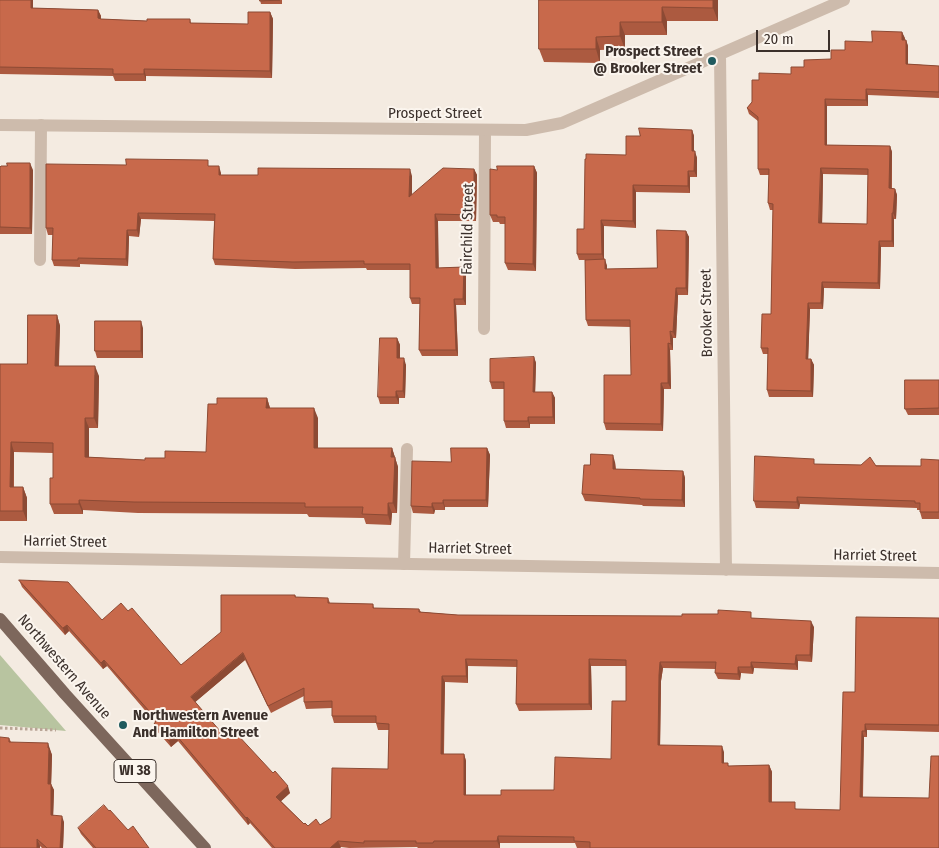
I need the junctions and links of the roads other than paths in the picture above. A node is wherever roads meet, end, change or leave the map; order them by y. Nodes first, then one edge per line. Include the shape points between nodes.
1 (844, 0) edge
2 (720, 55) junction
3 (0, 125) edge
4 (41, 125) junction
5 (485, 130) junction
6 (40, 260) dead end
7 (484, 329) dead end
8 (407, 449) dead end
9 (0, 557) edge
10 (404, 564) junction
11 (726, 570) junction
12 (939, 573) edge
13 (0, 619) edge
14 (205, 848) edge

1 - 2 street, Prospect Street
2 - 5 street, Prospect Street via 562,123 526,130
2 - 11 street, Brooker Street
3 - 4 street, Prospect Street
4 - 5 street, Prospect Street
4 - 6 street
5 - 7 street, Fairchild Street
8 - 10 street
9 - 10 street, Harriet Street
10 - 11 street, Harriet Street
11 - 12 street, Harriet Street
13 - 14 main road, Northwestern Avenue / WI 38

